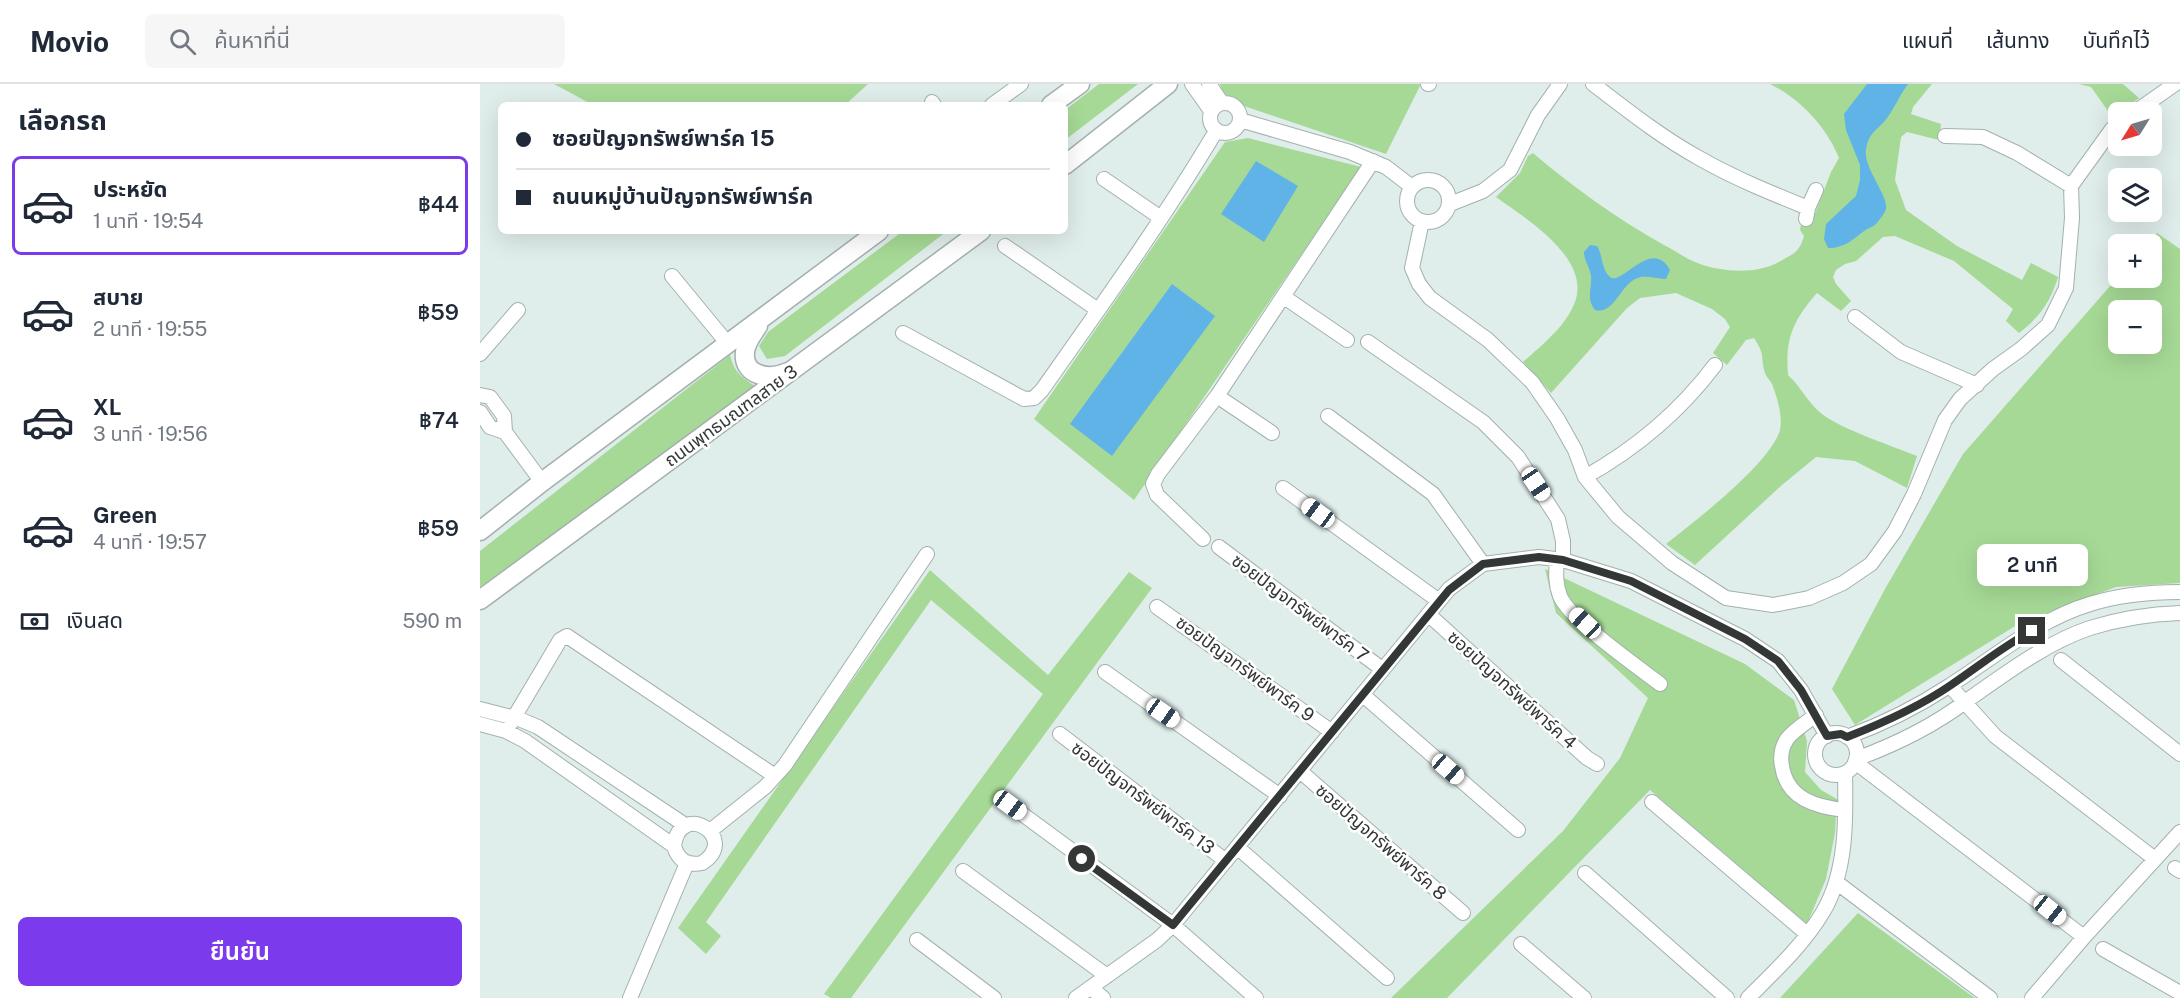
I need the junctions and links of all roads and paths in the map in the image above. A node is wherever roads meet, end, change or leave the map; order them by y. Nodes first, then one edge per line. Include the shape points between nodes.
1 (1021, 84) edge
2 (1080, 84) edge
3 (1168, 84) edge
4 (1192, 84) edge
5 (1209, 84) edge
6 (1560, 84) edge
7 (1593, 84) edge
8 (2175, 84) edge
9 (996, 102) edge
10 (1055, 102) edge
11 (2149, 102) edge
12 (1217, 107) junction
13 (1240, 120) junction
14 (1216, 131) junction
15 (2108, 135) edge
16 (1945, 136) dead end
17 (1373, 161) junction
18 (1068, 163) edge
19 (1104, 179) dead end
20 (2071, 186) junction
21 (1412, 187) junction
22 (1816, 190) dead end
23 (1449, 204) junction
24 (1161, 218) junction
25 (1422, 221) junction
26 (875, 234) edge
27 (977, 234) edge
28 (1005, 246) dead end
29 (672, 276) dead end
30 (1284, 297) junction
31 (518, 310) dead end
32 (1098, 310) junction
33 (763, 317) junction
34 (1855, 317) dead end
35 (903, 333) dead end
36 (1347, 340) dead end
37 (1368, 342) dead end
38 (728, 344) junction
39 (480, 354) edge
40 (1715, 365) dead end
41 (798, 367) junction
42 (1977, 385) junction
43 (480, 395) edge
44 (1217, 396) junction
45 (480, 412) edge
46 (1328, 416) dead end
47 (505, 432) junction
48 (1272, 433) dead end
49 (1585, 477) junction
50 (542, 482) junction
51 (1283, 488) dead end
52 (480, 531) edge
53 (1203, 539) dead end
54 (1219, 547) dead end
55 (927, 554) dead end
56 (1560, 559) junction
57 (1483, 564) junction
58 (2180, 592) edge
59 (480, 600) edge
60 (1439, 601) junction
61 (1157, 607) dead end
62 (2180, 613) edge
63 (1428, 614) junction
64 (2061, 660) dead end
65 (1382, 669) junction
66 (1105, 672) dead end
67 (1965, 675) junction
68 (1660, 684) dead end
69 (1950, 686) junction
70 (1977, 693) junction
71 (1362, 695) junction
72 (1964, 703) junction
73 (480, 709) edge
74 (1816, 715) junction
75 (513, 718) junction
76 (480, 724) edge
77 (506, 730) junction
78 (1332, 732) junction
79 (1060, 734) dead end
80 (1827, 736) junction
81 (1847, 737) junction
82 (2180, 754) edge
83 (1856, 761) junction
84 (1597, 764) dead end
85 (1300, 771) junction
86 (1845, 773) junction
87 (775, 776) junction
88 (1280, 796) junction
89 (1652, 802) dead end
90 (1010, 805) dead end
91 (1845, 810) junction
92 (685, 825) junction
93 (1518, 830) dead end
94 (710, 831) junction
95 (2180, 832) edge
96 (674, 846) junction
97 (1237, 848) junction
98 (2155, 859) junction
99 (1226, 861) junction
100 (687, 863) junction
101 (963, 871) dead end
102 (1585, 873) dead end
103 (1836, 882) junction
104 (1462, 912) dead end
105 (1173, 925) junction
106 (1807, 934) junction
107 (2084, 937) junction
108 (917, 940) dead end
109 (1521, 944) dead end
110 (2103, 949) dead end
111 (1107, 976) junction
112 (1387, 978) dead end
113 (1091, 988) junction
114 (2180, 993) edge
115 (630, 998) edge
116 (994, 998) edge
117 (1076, 998) edge
118 (1103, 998) edge
119 (1256, 998) edge
120 (1584, 998) edge
121 (1727, 998) edge
122 (1748, 998) edge
123 (1990, 998) edge
124 (2032, 998) edge

1 - 9 street
2 - 10 main road
3 - 18 main road
4 - 12 street
5 - 12 street
6 - 23 street via 1538,115 1510,171 1483,191
7 - 22 street via 1699,158 1807,213
8 - 11 street
12 - 13 street via 1235,107
12 - 14 street via 1210,118
13 - 14 street via 1231,132
13 - 17 street
14 - 24 street
15 - 20 street
16 - 20 street via 1983,136
17 - 21 street via 1386,166
17 - 30 street
19 - 24 street
20 - 42 street via 2067,288 2048,325
21 - 23 street via 1424,180 1437,181 1447,191
21 - 25 street via 1407,203 1415,218
23 - 25 street via 1440,219
24 - 32 street
25 - 49 street via 1412,268 1419,285 1430,298 1488,340 1532,382 1575,450
26 - 33 main road
27 - 41 main road, ถนนพุทธมณฑลสาย 3
28 - 32 street
29 - 38 street
30 - 36 street
30 - 44 street
31 - 39 street
32 - 35 street via 1034,398 1023,399
33 - 38 main road
33 - 41 main road via 745,351 745,362 751,372 771,376
34 - 42 street via 1901,352
37 - 56 street via 1484,422 1518,457 1558,519 1563,541
38 - 50 main road
40 - 49 street via 1668,417 1613,462
41 - 59 main road, ถนนพุทธมณฑลสาย 3
42 - 49 street via 1960,399 1945,420 1895,531 1871,564 1843,583 1809,598 1773,605 1726,598 1672,563 1618,517
43 - 47 street via 490,397 504,416
44 - 48 street
44 - 53 street via 1153,484 1157,495
45 - 47 street via 490,426
46 - 57 street via 1433,494
47 - 50 street
50 - 52 main road
51 - 60 street
54 - 65 street, ซอยปัญจทรัพย์พาร์ค 7
55 - 87 street
56 - 57 street via 1539,557
56 - 68 street via 1556,583 1561,598 1599,637
56 - 74 street via 1631,581 1745,639 1778,661
57 - 60 street
58 - 67 street via 2130,595 2089,604 2016,639
60 - 63 street
61 - 78 street, ซอยปัญจทรัพย์พาร์ค 9
62 - 70 street via 2138,616 2089,628 2023,662
63 - 65 street
63 - 84 street, ซอยปัญจทรัพย์พาร์ค 4
64 - 82 street
65 - 71 street
66 - 88 street
67 - 69 street
67 - 70 street
69 - 72 street
69 - 81 street via 1909,710
70 - 72 street
71 - 78 street
71 - 93 street
72 - 83 street
72 - 98 street via 1995,736
73 - 75 street
74 - 80 street
74 - 91 street via 1788,738 1780,755 1783,777 1791,790 1807,802
75 - 77 street
75 - 87 street via 560,640 567,636
75 - 92 street via 538,727
76 - 77 street
77 - 96 street
78 - 85 street
79 - 99 street, ซอยปัญจทรัพย์พาร์ค 13
80 - 81 street
80 - 86 street via 1815,753 1819,767 1831,774
81 - 83 street via 1855,747
83 - 86 street
83 - 107 street
85 - 88 street
85 - 104 street, ซอยปัญจทรัพย์พาร์ค 8
86 - 91 street
87 - 94 street
88 - 97 street
89 - 106 street
90 - 105 street
91 - 103 street
92 - 94 street via 699,824
92 - 96 street via 675,837
94 - 100 street via 714,838 713,853 702,863
95 - 98 street
96 - 100 street
97 - 99 street
97 - 112 street
98 - 107 street
99 - 105 street
100 - 115 street
101 - 111 street
102 - 121 street
103 - 106 street via 1824,910
103 - 123 street
105 - 111 street
105 - 119 street
106 - 122 street
107 - 124 street
108 - 116 street
109 - 120 street
110 - 114 street
111 - 113 street
113 - 117 street
113 - 118 street

